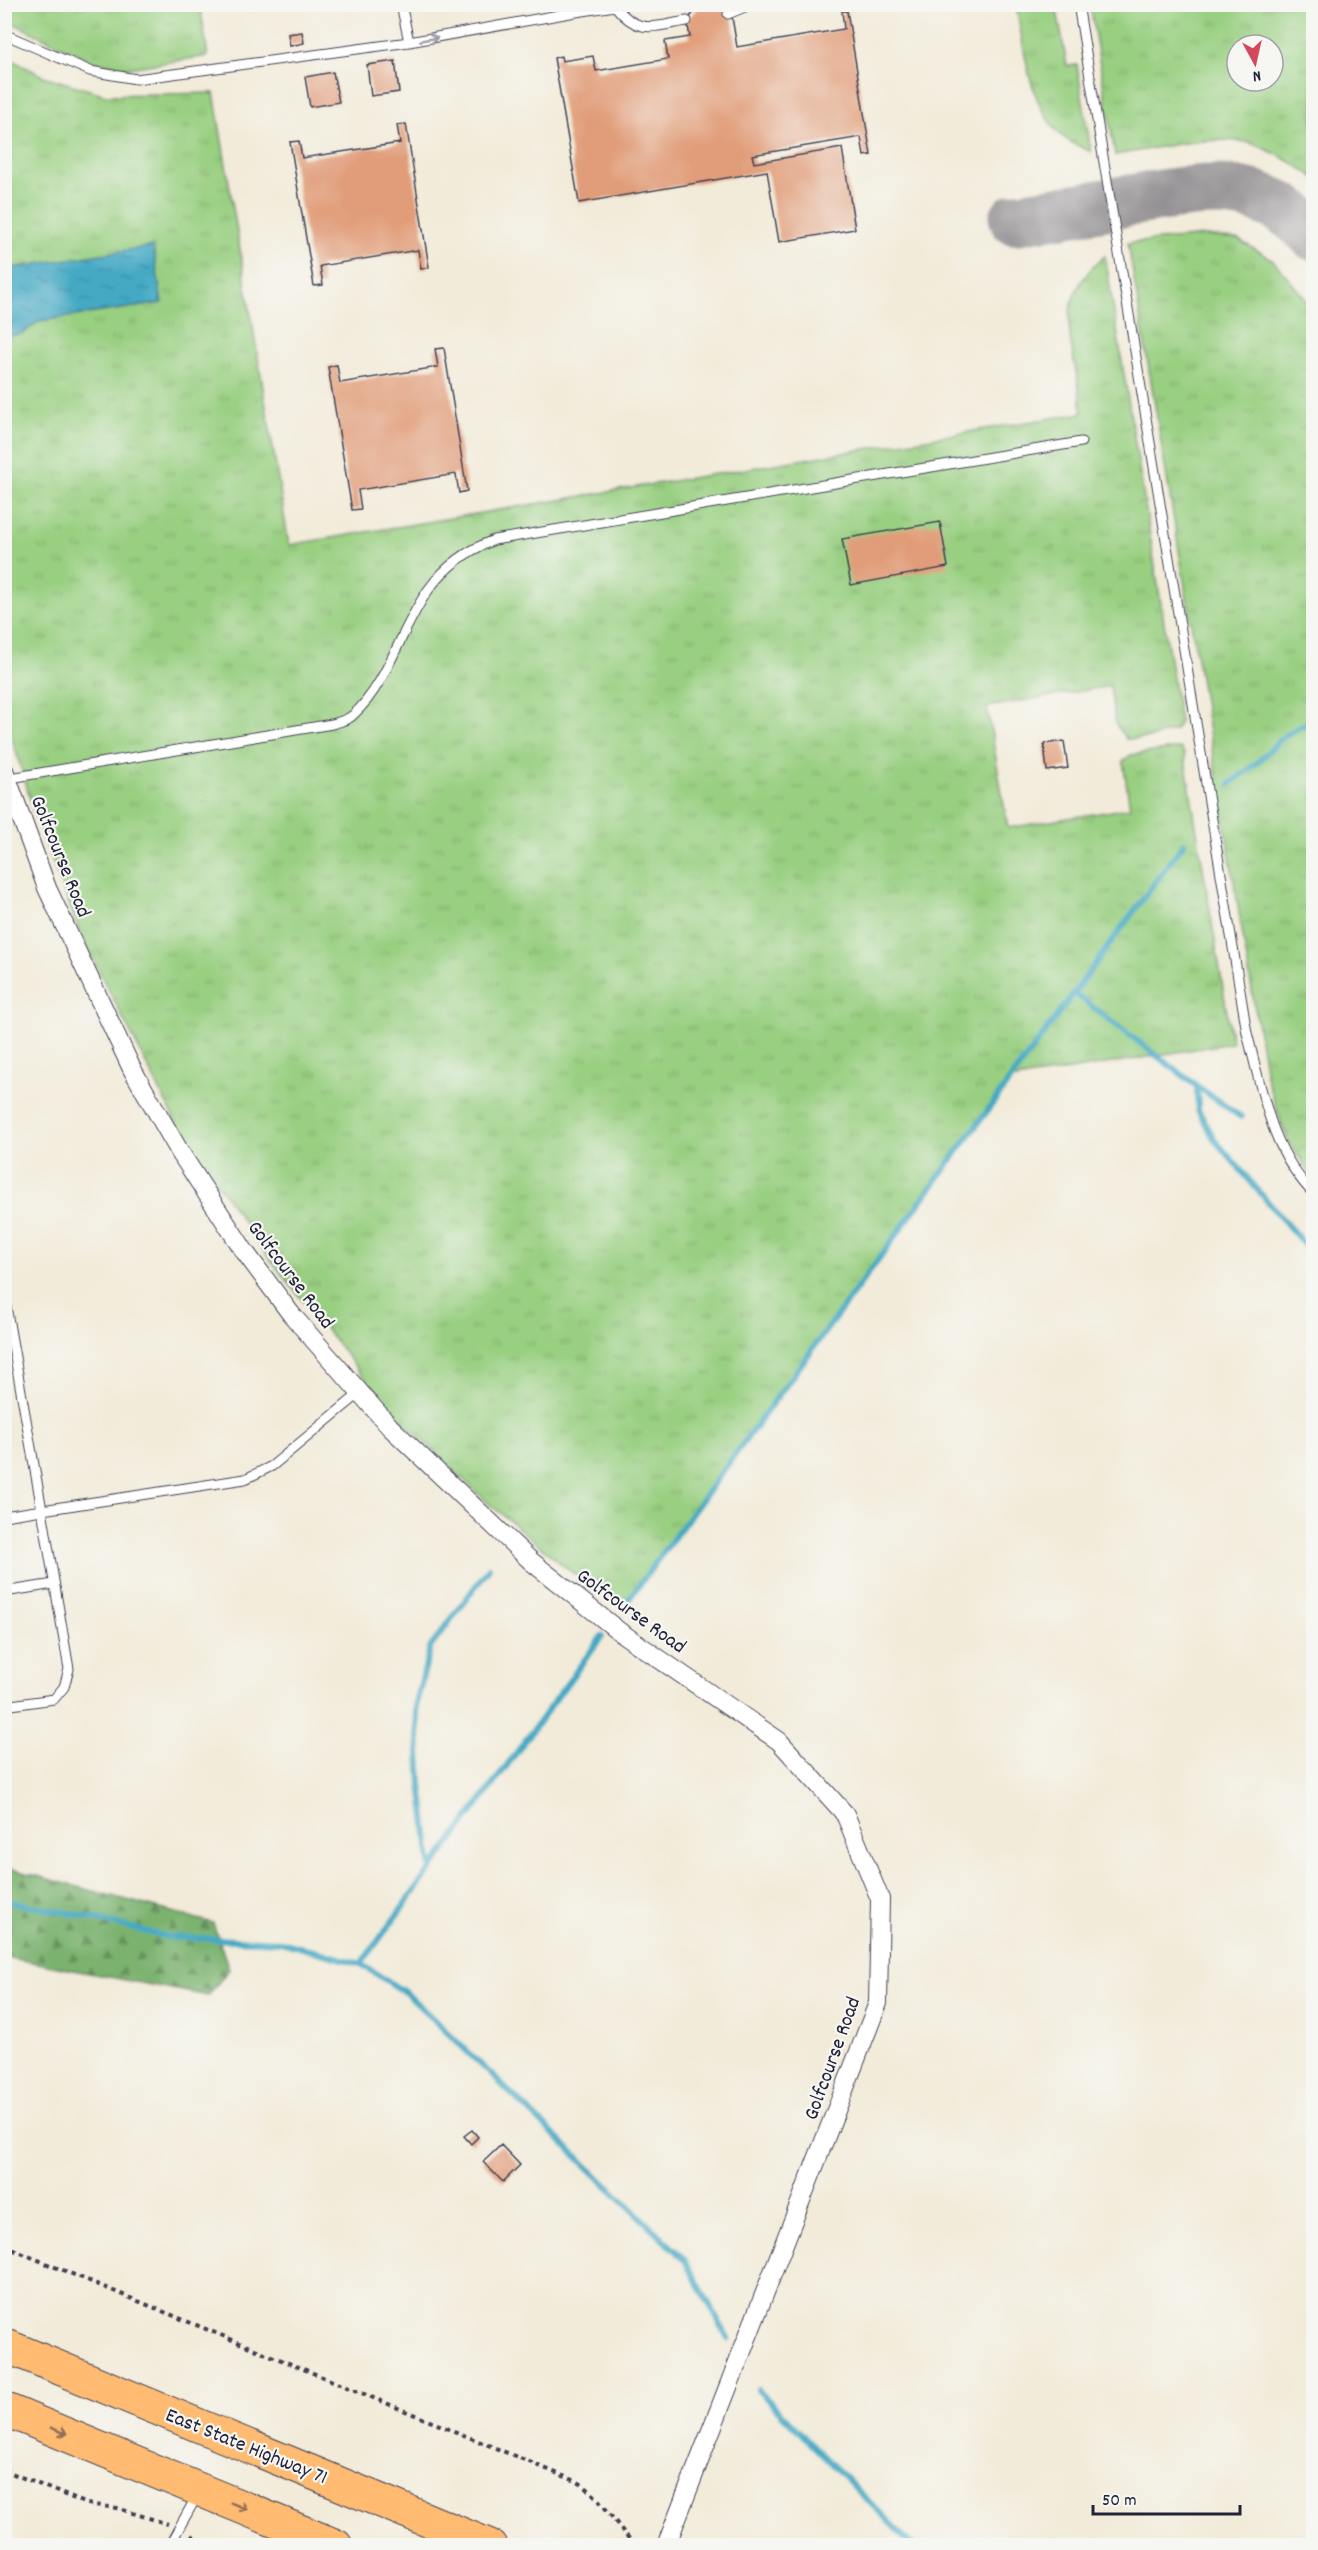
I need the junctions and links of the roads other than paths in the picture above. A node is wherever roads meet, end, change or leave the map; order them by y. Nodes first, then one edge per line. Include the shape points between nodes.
1 (401, 4) edge
2 (752, 4) edge
3 (1078, 4) edge
4 (618, 5) edge
5 (568, 9) edge
6 (728, 14) dead end
7 (687, 21) dead end
8 (4, 34) edge
9 (409, 42) junction
10 (1081, 442) dead end
11 (6, 776) edge
12 (1314, 1194) edge
13 (4, 1295) edge
14 (360, 1393) junction
15 (42, 1510) junction
16 (4, 1516) edge
17 (54, 1584) junction
18 (4, 1592) edge
19 (4, 1706) edge
20 (4, 2345) edge
21 (4, 2364) edge
22 (4, 2409) edge
23 (200, 2490) junction
24 (169, 2546) edge
25 (336, 2546) edge
26 (444, 2546) edge
27 (490, 2546) edge
28 (666, 2546) edge

1 - 9 lane
2 - 6 lane
3 - 12 lane via 1247,1033 1274,1133 1300,1180
4 - 5 lane
4 - 7 lane via 627,21 644,28
9 -> 5 lane
8 - 9 lane via 90,71 136,80
10 - 11 lane via 494,540 452,564 428,590 369,698 351,717 332,724
11 - 14 street, Golfcourse Road via 46,888 132,1069 245,1252 291,1314
13 - 15 lane
14 - 15 lane via 272,1466 252,1477
14 - 28 street, Golfcourse Road via 390,1427 531,1562 620,1632 779,1741 845,1814 880,1899 878,2003
15 - 16 lane
15 - 17 lane
17 - 18 lane
17 - 19 lane via 69,1669 64,1687 54,1699
20 - 27 highway, East State Highway 71
21 - 26 highway
22 -> 23 highway
23 - 24 lane
23 -> 25 highway

